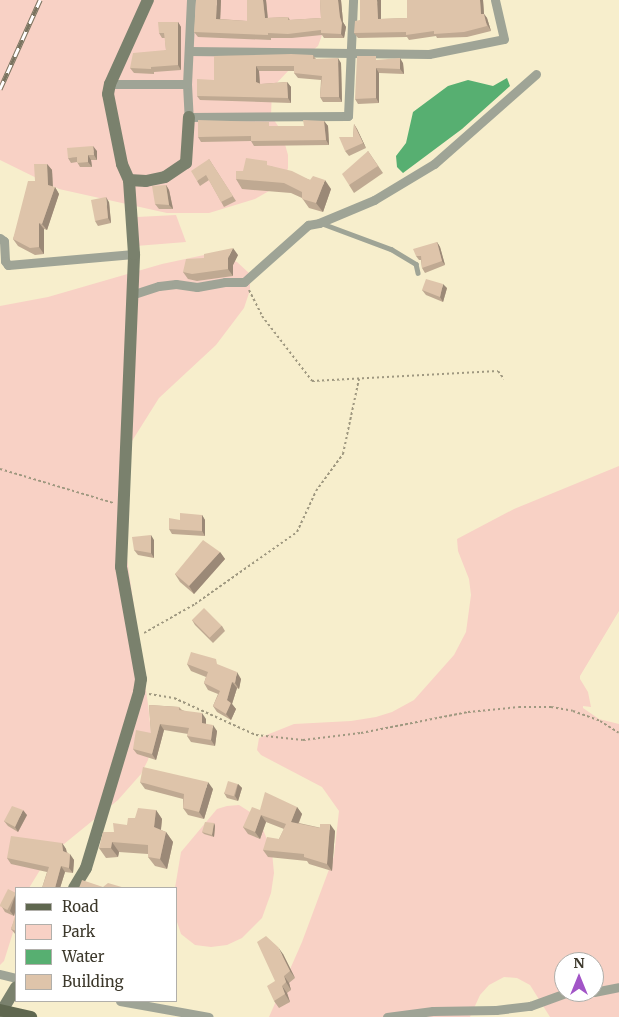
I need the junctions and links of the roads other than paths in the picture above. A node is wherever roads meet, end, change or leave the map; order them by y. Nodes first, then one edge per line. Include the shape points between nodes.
1 (148, 0) edge
2 (191, 0) edge
3 (353, 0) edge
4 (494, 0) edge
5 (189, 51) junction
6 (352, 52) junction
7 (536, 74) dead end
8 (110, 84) junction
9 (187, 84) junction
10 (189, 117) junction
11 (129, 180) junction
12 (319, 222) junction
13 (0, 238) edge
14 (134, 254) junction
15 (418, 273) dead end
16 (131, 295) junction
17 (75, 887) edge
18 (0, 974) edge
19 (15, 978) edge
20 (619, 987) edge
21 (15, 989) edge
22 (604, 990) edge
23 (554, 997) edge
24 (126, 1002) edge
25 (0, 1010) edge
26 (0, 1014) edge
27 (496, 1014) edge
28 (31, 1017) edge
29 (209, 1017) edge
30 (387, 1017) edge

1 - 8 street
2 - 5 street
3 - 6 street
4 - 6 street via 504,39 429,54
5 - 6 street
5 - 9 street
6 - 10 street via 348,116
7 - 12 street via 434,164 374,200
8 - 9 street
8 - 11 street via 108,94 122,164
9 - 10 street
10 - 11 street via 186,163 165,177
11 - 14 street
12 - 15 lane via 391,250 416,264
12 - 16 street via 308,225 244,282 197,287 176,284
13 - 14 street via 4,241 8,265
14 - 16 street
16 - 17 street via 121,566 141,679 86,868
18 - 19 street
20 - 22 street
21 - 26 street
23 - 27 street
24 - 29 street
25 - 28 main road
27 - 30 street via 433,1011

